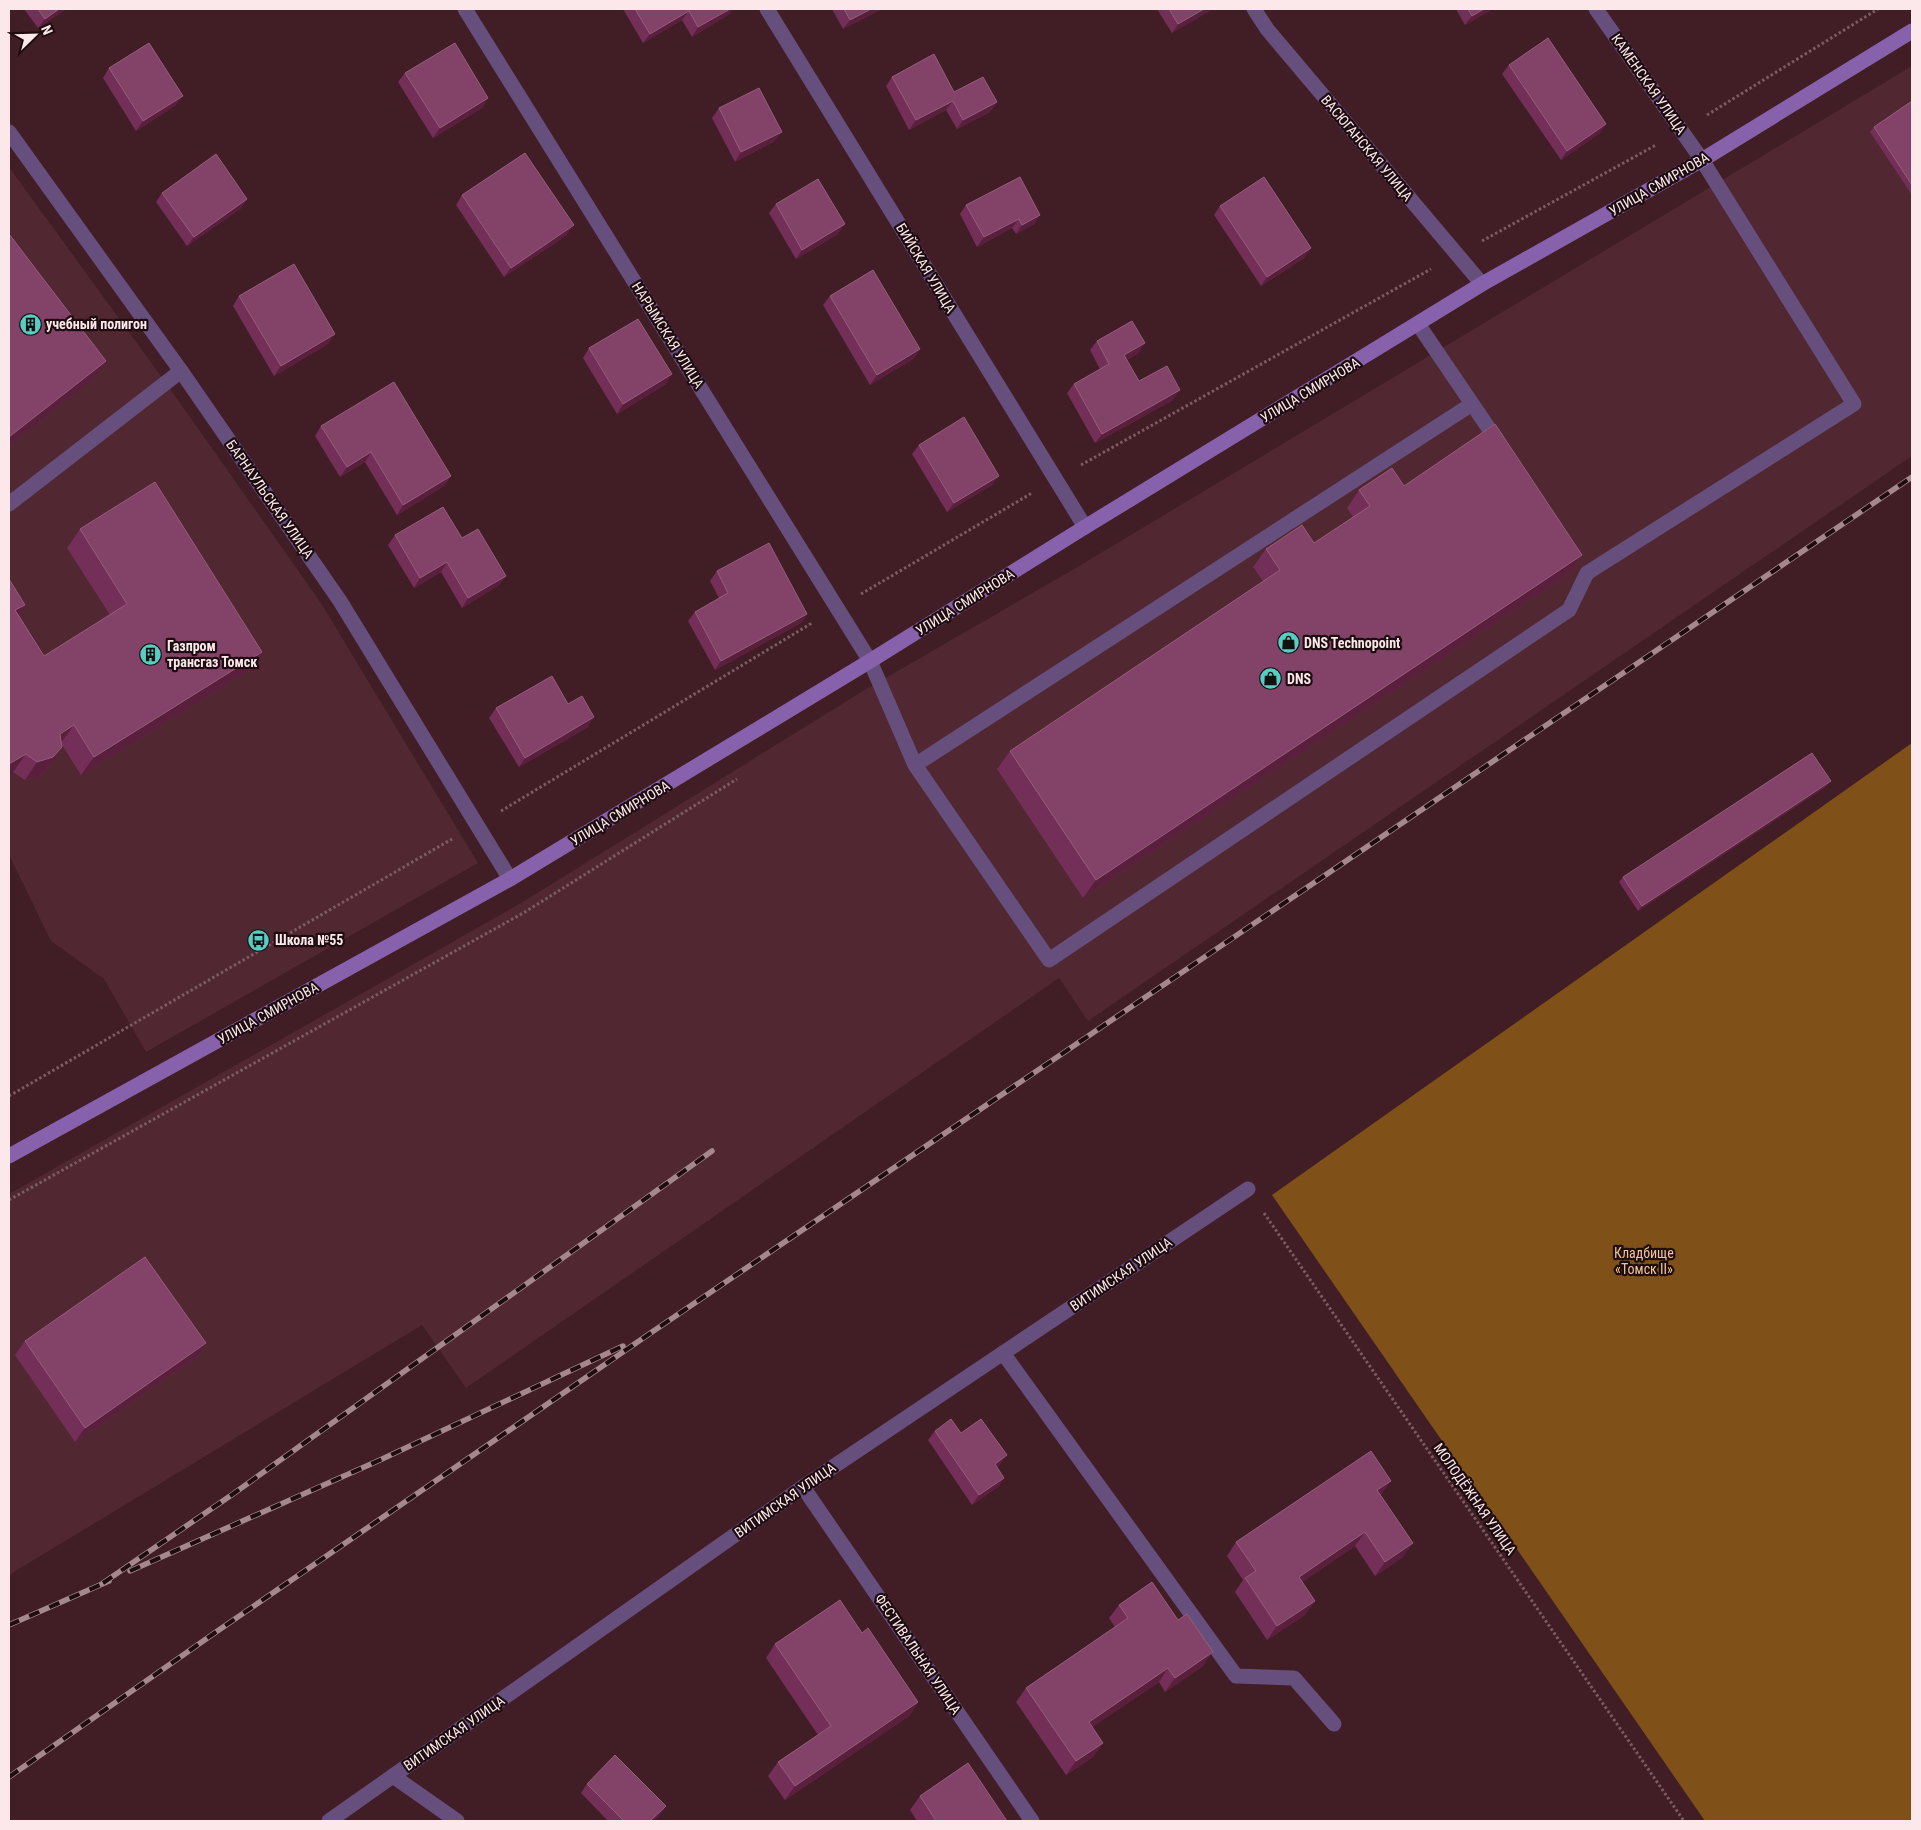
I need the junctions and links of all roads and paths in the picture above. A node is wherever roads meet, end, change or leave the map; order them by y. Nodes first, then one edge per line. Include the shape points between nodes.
1 (465, 9) edge
2 (768, 9) edge
3 (1254, 9) edge
4 (1596, 9) edge
5 (1878, 9) edge
6 (1912, 31) edge
7 (1682, 131) junction
8 (9, 132) edge
9 (1702, 160) junction
10 (1482, 284) junction
11 (1418, 324) junction
12 (181, 371) junction
13 (1472, 404) junction
14 (1509, 458) edge
15 (9, 504) edge
16 (1085, 527) junction
17 (1584, 569) joint
18 (870, 662) junction
19 (915, 765) junction
20 (477, 825) junction
21 (510, 879) junction
22 (9, 1096) edge
23 (9, 1156) edge
24 (1248, 1189) joint
25 (1003, 1353) junction
26 (804, 1487) junction
27 (1334, 1724) dead end
28 (393, 1776) junction
29 (329, 1821) edge
30 (457, 1821) edge
31 (1032, 1821) edge
32 (1684, 1821) edge

1 - 18 street, НАРЫМСКАЯ УЛИЦА
2 - 16 street, БИЙСКАЯ УЛИЦА
3 - 10 street, ВАСЮГАНСКАЯ УЛИЦА via 1267,29
4 - 7 street, КАМЕНСКАЯ УЛИЦА
5 - 7 path
6 - 9 main road, УЛИЦА СМИРНОВА
7 - 9 street, КАМЕНСКАЯ УЛИЦА
8 - 12 street, БАРНАУЛЬСКАЯ УЛИЦА
9 - 10 main road, УЛИЦА СМИРНОВА
9 - 17 street, КАМЕНСКАЯ УЛИЦА via 1854,404
10 - 11 main road, УЛИЦА СМИРНОВА
11 - 13 street
11 - 16 main road, УЛИЦА СМИРНОВА
12 - 15 street
12 - 20 street, БАРНАУЛЬСКАЯ УЛИЦА via 340,600
13 - 14 street
13 - 19 street
16 - 18 main road, УЛИЦА СМИРНОВА
17 - 19 street, НАРЫМСКАЯ УЛИЦА via 1569,610 1049,960
18 - 19 street, НАРЫМСКАЯ УЛИЦА
18 - 21 main road, УЛИЦА СМИРНОВА
20 - 21 street, БАРНАУЛЬСКАЯ УЛИЦА
20 - 22 path
21 - 23 main road, УЛИЦА СМИРНОВА
24 - 25 street, ВИТИМСКАЯ УЛИЦА
24 - 32 path, МОЛОДЁЖНАЯ УЛИЦА
25 - 26 street, ВИТИМСКАЯ УЛИЦА
25 - 27 street via 1236,1676 1294,1678
26 - 28 street, ВИТИМСКАЯ УЛИЦА
26 - 31 street, ФЕСТИВАЛЬНАЯ УЛИЦА
28 - 29 street, ВИТИМСКАЯ УЛИЦА
28 - 30 street

